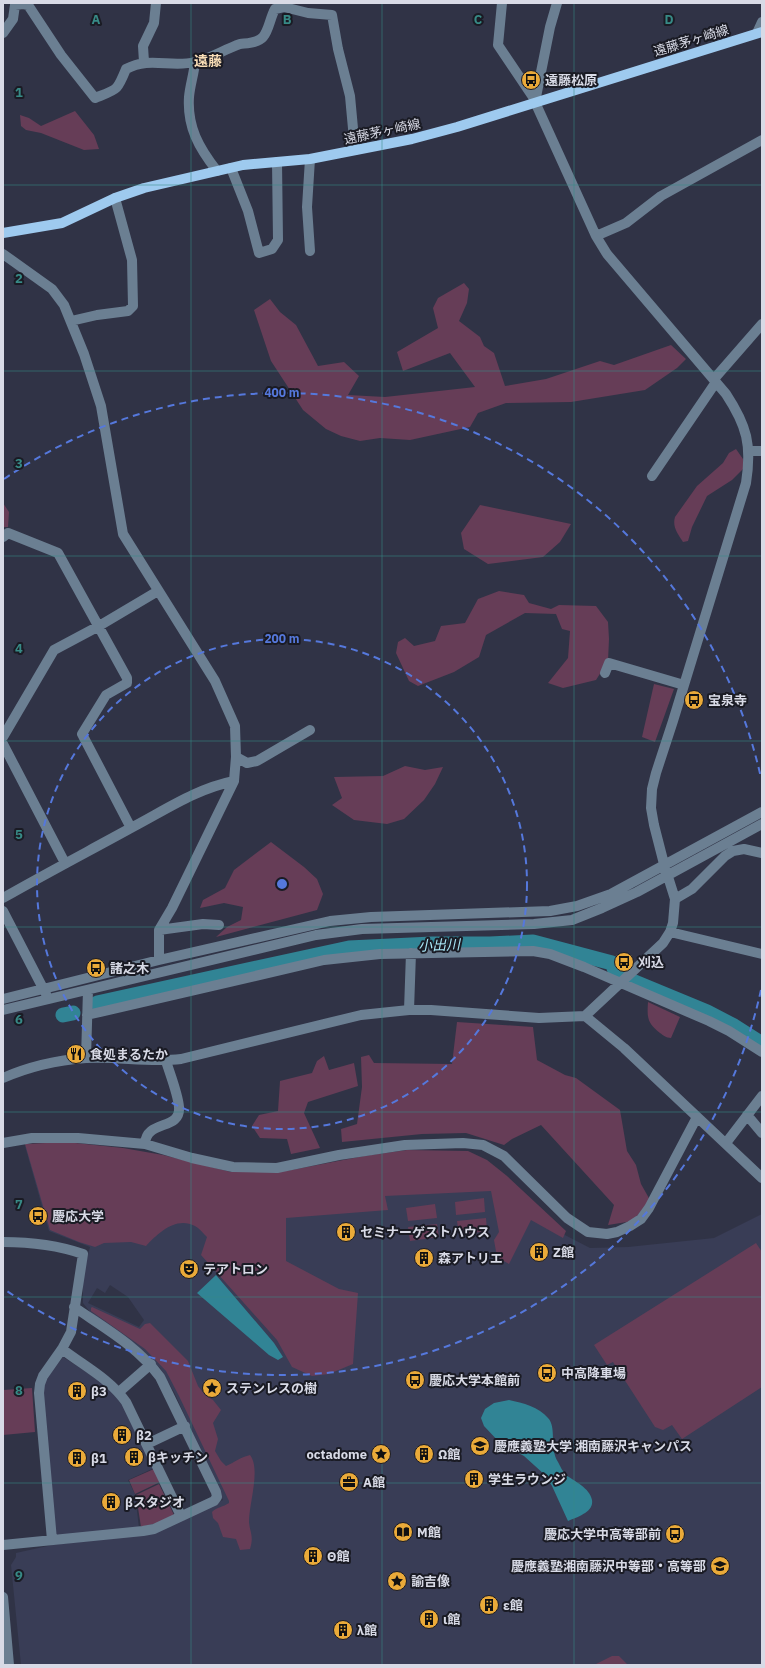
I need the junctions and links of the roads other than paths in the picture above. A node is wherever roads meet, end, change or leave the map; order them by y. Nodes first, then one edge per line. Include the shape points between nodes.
1 (156, 3) edge
2 (502, 3) edge
3 (557, 3) edge
4 (284, 5) edge
5 (762, 22) edge
6 (3, 32) edge
7 (759, 32) edge
8 (144, 62) junction
9 (195, 62) junction
10 (535, 101) junction
11 (762, 140) edge
12 (356, 150) junction
13 (310, 159) junction
14 (277, 162) junction
15 (231, 168) junction
16 (217, 171) junction
17 (115, 198) junction
18 (3, 233) edge
19 (596, 236) junction
20 (310, 251) dead end
21 (3, 254) edge
22 (71, 321) junction
23 (762, 324) edge
24 (715, 381) junction
25 (749, 451) junction
26 (762, 451) edge
27 (652, 476) dead end
28 (3, 537) edge
29 (158, 591) junction
30 (99, 626) junction
31 (605, 673) dead end
32 (684, 685) junction
33 (310, 730) dead end
34 (3, 737) edge
35 (3, 744) edge
36 (236, 757) junction
37 (234, 780) junction
38 (762, 812) edge
39 (762, 824) edge
40 (131, 828) junction
41 (762, 853) edge
42 (65, 863) junction
43 (664, 864) junction
44 (668, 876) junction
45 (3, 898) edge
46 (675, 899) junction
47 (3, 911) edge
48 (219, 925) dead end
49 (159, 930) junction
50 (670, 932) junction
51 (411, 954) junction
52 (762, 954) edge
53 (159, 960) junction
54 (624, 979) junction
55 (44, 989) junction
56 (88, 990) junction
57 (3, 999) edge
58 (48, 1000) junction
59 (3, 1010) edge
60 (408, 1010) junction
61 (87, 1015) junction
62 (585, 1016) junction
63 (762, 1052) edge
64 (86, 1058) junction
65 (166, 1061) junction
66 (3, 1078) edge
67 (762, 1096) edge
68 (747, 1115) junction
69 (697, 1116) junction
70 (762, 1133) edge
71 (3, 1143) edge
72 (726, 1143) junction
73 (145, 1144) junction
74 (762, 1178) edge
75 (3, 1242) edge
76 (74, 1307) junction
77 (62, 1349) junction
78 (150, 1364) junction
79 (119, 1392) junction
80 (185, 1426) junction
81 (147, 1444) junction
82 (181, 1516) junction
83 (52, 1540) junction
84 (3, 1545) edge
85 (3, 1596) edge
86 (9, 1665) edge

1 - 8 street via 154,23 143,46
2 - 10 street via 498,46
3 - 10 street
4 - 9 street via 275,9 264,37
4 - 12 street via 308,13 332,16 350,96
5 - 7 street
6 - 8 street via 13,19 15,5 28,5 61,55 95,98 119,86 126,69
7 - 10 main road, 遠藤茅ヶ崎線
8 - 9 street
9 - 16 street via 189,95 192,126 195,139
10 - 12 main road, 遠藤茅ヶ崎線 via 457,127
10 - 19 street
11 - 19 street via 661,196 626,223
12 - 13 main road, 遠藤茅ヶ崎線
13 - 14 main road, 遠藤茅ヶ崎線
13 - 20 street via 307,208
14 - 15 main road, 遠藤茅ヶ崎線
14 - 15 street via 278,240 272,249 259,253 248,211
15 - 16 main road, 遠藤茅ヶ崎線
16 - 17 main road, 遠藤茅ヶ崎線 via 144,188
17 - 18 main road, 遠藤茅ヶ崎線 via 62,223
17 - 22 street via 132,260 133,306 128,311
19 - 24 street via 607,254
21 - 22 street via 52,289 64,305
22 - 29 street via 101,406 123,534
23 - 24 street
24 - 25 street via 741,420
24 - 27 street
25 - 26 street
25 - 32 street via 746,483
28 - 30 street via 8,533 58,553
29 - 30 street
29 - 36 street via 215,682 235,726
30 - 34 street via 54,650
30 - 40 street via 127,678 127,683 106,695 82,734
31 - 32 street via 609,663
32 - 43 street via 652,790 651,808
33 - 36 street via 257,761 246,763
35 - 42 street
36 - 37 street
37 - 40 street via 214,785 174,803
37 - 49 street
38 - 43 street
39 - 44 street
40 - 42 street
41 - 46 street via 744,849 725,856 692,889
42 - 45 street
43 - 44 street
43 - 53 street via 611,894 577,906 550,911 371,917 330,921
44 - 46 street
44 - 56 street via 572,920 534,924 362,929 316,935
46 - 50 street
47 - 55 street
48 - 49 street via 202,924
49 - 53 street
50 - 52 street
50 - 54 street via 657,949
51 - 54 street via 533,951 550,954
51 - 60 street
51 - 61 street via 349,956 324,960
53 - 55 street
54 - 62 street
54 - 63 street via 729,1031
55 - 57 street
55 - 58 street
56 - 58 street
56 - 61 street
58 - 59 street
60 - 62 street via 539,1018
60 - 65 street via 361,1015 181,1060
61 - 64 street
62 - 69 street via 624,1048
64 - 65 street
64 - 66 street via 48,1064
65 - 73 street via 179,1107 178,1115 173,1121 149,1131 145,1137
67 - 68 street
68 - 70 street
68 - 72 street
69 - 72 street
69 - 73 street via 649,1208 630,1226 607,1234 581,1229 504,1156 483,1145 405,1145 277,1168 233,1167
71 - 73 street via 32,1138 78,1138
72 - 74 street
75 - 76 street via 65,1247 83,1254
76 - 77 street via 71,1332
76 - 78 street via 133,1348
77 - 79 street
77 - 83 street via 43,1376 39,1393
78 - 79 street
78 - 80 street via 168,1390
79 - 81 street
80 - 81 street
80 - 82 street via 217,1497 214,1501
81 - 82 street
82 - 83 street via 154,1529
83 - 84 street
85 - 86 street

